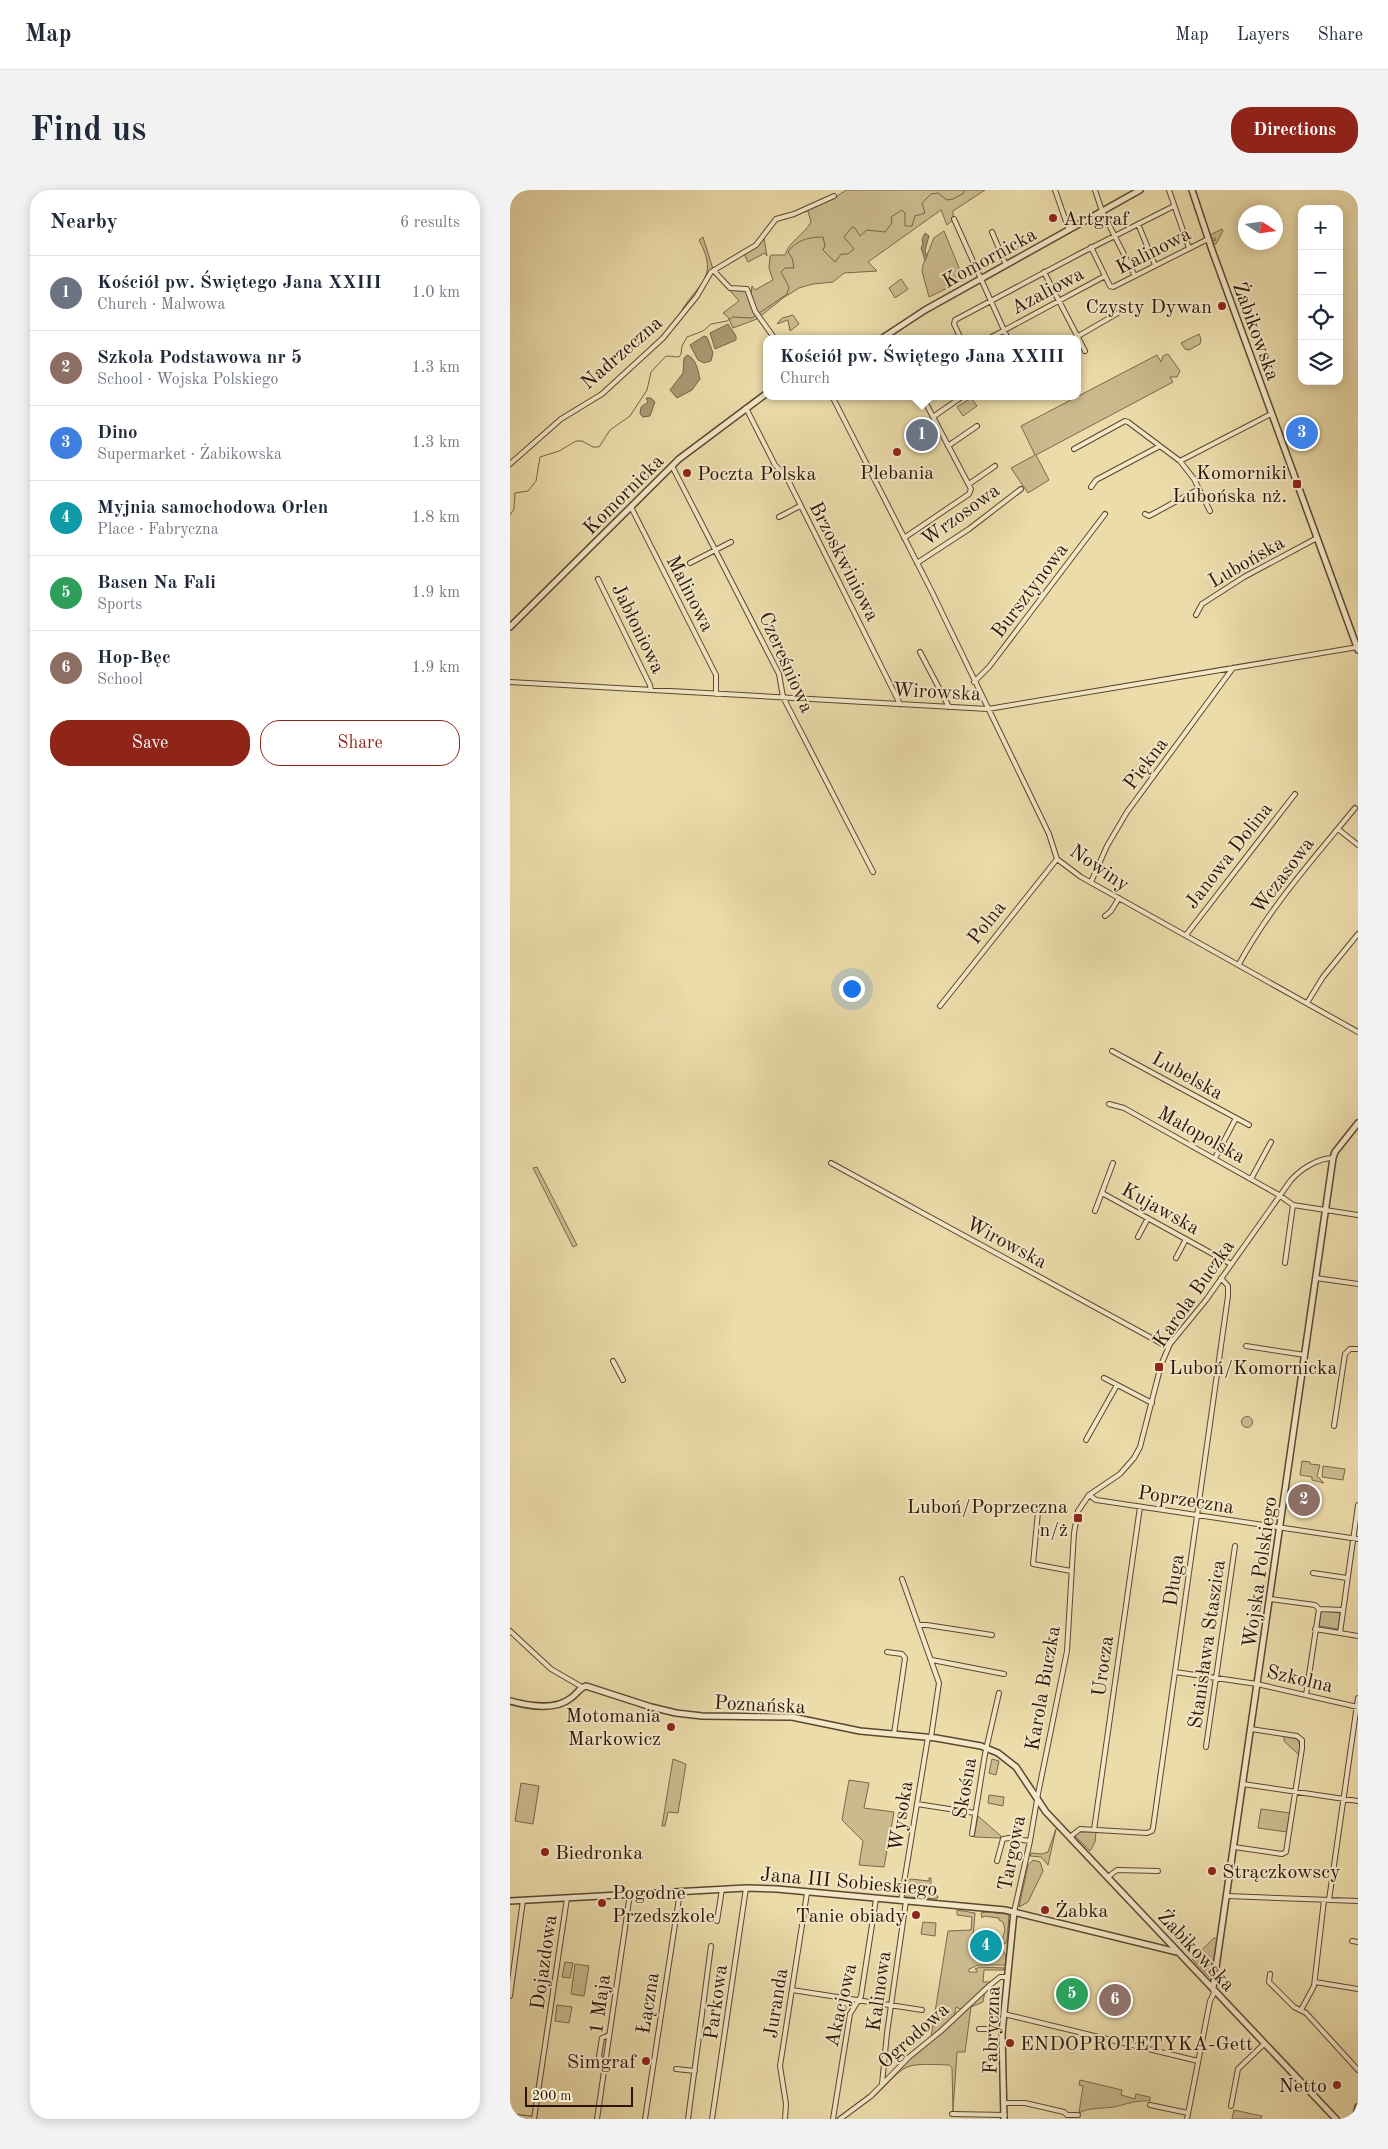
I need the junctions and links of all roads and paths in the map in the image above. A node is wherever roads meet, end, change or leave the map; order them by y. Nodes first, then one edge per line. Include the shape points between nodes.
1 (1055, 190) edge
2 (1095, 190) edge
3 (1140, 190) edge
4 (1169, 190) edge
5 (1192, 190) edge
6 (834, 196) dead end
7 (1174, 206) junction
8 (1102, 211) junction
9 (954, 219) dead end
10 (1138, 224) junction
11 (1069, 230) junction
12 (992, 232) dead end
13 (1115, 235) junction
14 (1208, 239) junction
15 (1091, 248) junction
16 (1189, 248) junction
17 (1006, 265) junction
18 (1155, 266) junction
19 (714, 271) junction
20 (1044, 272) junction
21 (1105, 276) junction
22 (1135, 276) junction
23 (980, 280) junction
24 (990, 301) junction
25 (1059, 301) junction
26 (1118, 313) dead end
27 (1004, 330) junction
28 (772, 335) edge
29 (890, 335) edge
30 (959, 335) edge
31 (995, 335) edge
32 (1006, 335) edge
33 (1074, 335) edge
34 (1080, 335) edge
35 (1081, 346) edge
36 (1085, 352) dead end
37 (763, 396) edge
38 (834, 400) edge
39 (924, 400) edge
40 (957, 400) edge
41 (746, 408) junction
42 (1271, 414) junction
43 (933, 417) junction
44 (977, 426) dead end
45 (948, 446) junction
46 (1160, 446) junction
47 (1074, 448) dead end
48 (1180, 461) junction
49 (510, 464) edge
50 (672, 466) junction
51 (995, 466) dead end
52 (969, 484) junction
53 (1091, 487) dead end
54 (1021, 489) dead end
55 (1199, 490) junction
56 (800, 506) junction
57 (631, 507) junction
58 (1210, 511) dead end
59 (1105, 514) dead end
60 (1145, 514) dead end
61 (778, 517) dead end
62 (904, 538) junction
63 (1317, 538) junction
64 (731, 542) dead end
65 (715, 550) junction
66 (690, 563) dead end
67 (917, 563) junction
68 (598, 579) dead end
69 (1196, 615) dead end
70 (510, 627) edge
71 (1358, 648) edge
72 (920, 652) dead end
73 (1232, 668) junction
74 (510, 682) edge
75 (974, 682) junction
76 (651, 690) junction
77 (716, 694) junction
78 (784, 697) junction
79 (900, 704) junction
80 (949, 707) junction
81 (988, 710) junction
82 (1294, 794) dead end
83 (1355, 808) dead end
84 (1338, 829) junction
85 (1358, 844) edge
86 (1057, 859) junction
87 (873, 872) dead end
88 (1091, 882) junction
89 (1119, 898) junction
90 (1105, 916) dead end
91 (1358, 934) edge
92 (1186, 935) junction
93 (1239, 964) junction
94 (1307, 1003) junction
95 (943, 1005) dead end
96 (1358, 1032) edge
97 (1112, 1051) dead end
98 (1109, 1104) dead end
99 (1236, 1118) junction
100 (1358, 1123) edge
101 (1249, 1126) dead end
102 (1271, 1142) dead end
103 (1215, 1158) junction
104 (1331, 1158) junction
105 (831, 1162) dead end
106 (1113, 1163) dead end
107 (1251, 1179) junction
108 (1102, 1193) junction
109 (1279, 1195) junction
110 (1293, 1205) junction
111 (1326, 1210) junction
112 (1095, 1211) dead end
113 (1358, 1215) edge
114 (1148, 1218) junction
115 (1138, 1237) dead end
116 (1186, 1239) junction
117 (1176, 1258) dead end
118 (1285, 1263) dead end
119 (1231, 1264) junction
120 (1221, 1278) junction
121 (1316, 1278) junction
122 (1358, 1284) edge
123 (1246, 1346) dead end
124 (1168, 1347) junction
125 (1358, 1349) edge
126 (1305, 1355) junction
127 (613, 1361) dead end
128 (1104, 1378) dead end
129 (623, 1380) dead end
130 (1117, 1384) junction
131 (1152, 1403) junction
132 (1334, 1426) dead end
133 (1086, 1440) dead end
134 (1089, 1495) junction
135 (1358, 1505) edge
136 (1140, 1507) junction
137 (1038, 1512) dead end
138 (1197, 1515) junction
139 (1280, 1528) junction
140 (1356, 1539) edge
141 (1235, 1546) dead end
142 (1072, 1571) junction
143 (1313, 1573) dead end
144 (1347, 1578) junction
145 (902, 1579) dead end
146 (1270, 1599) junction
147 (1319, 1609) junction
148 (1343, 1610) junction
149 (919, 1625) junction
150 (1315, 1629) junction
151 (510, 1631) edge
152 (1340, 1633) junction
153 (992, 1635) dead end
154 (1358, 1636) edge
155 (887, 1652) dead end
156 (932, 1660) junction
157 (1175, 1672) junction
158 (1004, 1674) dead end
159 (1216, 1678) junction
160 (1258, 1684) junction
161 (582, 1687) junction
162 (999, 1693) dead end
163 (1306, 1695) junction
164 (1358, 1698) edge
165 (510, 1701) edge
166 (1357, 1707) edge
167 (1253, 1729) junction
168 (894, 1734) junction
169 (929, 1737) junction
170 (1206, 1747) dead end
171 (987, 1748) junction
172 (1040, 1782) junction
173 (1243, 1784) junction
174 (1028, 1786) junction
175 (1296, 1792) junction
176 (1343, 1799) junction
177 (1037, 1800) junction
178 (1358, 1801) edge
179 (917, 1804) junction
180 (975, 1814) junction
181 (1094, 1830) junction
182 (972, 1834) dead end
183 (1070, 1837) junction
184 (1030, 1841) junction
185 (1236, 1847) junction
186 (997, 1861) dead end
187 (1158, 1871) dead end
188 (1108, 1877) junction
189 (746, 1888) junction
190 (722, 1889) junction
191 (680, 1892) junction
192 (807, 1892) junction
193 (630, 1894) junction
194 (1226, 1896) junction
195 (566, 1898) junction
196 (876, 1899) junction
197 (524, 1900) junction
198 (1326, 1900) junction
199 (510, 1901) edge
200 (904, 1901) junction
201 (1358, 1901) edge
202 (1014, 1912) junction
203 (717, 1921) dead end
204 (1162, 1935) junction
205 (1352, 1941) dead end
206 (1358, 1942) edge
207 (711, 1946) dead end
208 (1162, 1947) junction
209 (1180, 1954) junction
210 (1270, 1974) dead end
211 (1007, 1977) junction
212 (1315, 1982) junction
213 (1213, 1989) junction
214 (1358, 1989) edge
215 (792, 1990) junction
216 (510, 1996) edge
217 (859, 2001) junction
218 (891, 2005) junction
219 (922, 2010) dead end
220 (1301, 2010) junction
221 (1004, 2014) junction
222 (979, 2029) dead end
223 (1003, 2029) junction
224 (610, 2035) junction
225 (1264, 2044) junction
226 (606, 2061) junction
227 (1198, 2061) junction
228 (676, 2069) dead end
229 (1358, 2070) edge
230 (695, 2071) junction
231 (882, 2084) junction
232 (1005, 2102) junction
233 (1150, 2105) dead end
234 (1231, 2106) dead end
235 (1358, 2107) edge
236 (1188, 2113) junction
237 (952, 2114) dead end
238 (1078, 2115) dead end
239 (510, 2116) edge
240 (1004, 2117) edge
241 (1067, 2117) edge
242 (533, 2119) edge
243 (597, 2119) edge
244 (645, 2119) edge
245 (688, 2119) edge
246 (712, 2119) edge
247 (785, 2119) edge
248 (833, 2119) edge
249 (840, 2119) edge
250 (1186, 2119) edge
251 (1336, 2119) edge
252 (1355, 2119) edge

1 - 11 street
2 - 8 street
3 - 8 street, Komornicka
4 - 7 street
5 - 14 street, Żabikowska
6 - 19 street, Nadrzeczna via 776,219 756,245
7 - 10 street
7 - 16 street
8 - 11 street, Komornicka
8 - 13 street
9 - 23 street
10 - 13 street
10 - 18 street
11 - 17 street, Komornicka
12 - 17 street
13 - 15 street
13 - 22 street
14 - 16 street, Kalinowa
14 - 42 street, Żabikowska
15 - 20 street
15 - 21 street
16 - 18 street, Kalinowa
17 - 23 street, Komornicka
18 - 22 street, Kalinowa
19 - 28 street via 730,288 747,289 757,315
19 - 49 street, Nadrzeczna via 663,338 606,391 560,419
20 - 24 street
20 - 25 street
21 - 22 street, Kalinowa via 1111,287
21 - 25 street, Azaliowa
23 - 24 street
23 - 29 street, Komornicka via 925,310
24 - 27 street
24 - 30 street via 954,320
25 - 27 street, Azaliowa
25 - 33 street
26 - 34 street
27 - 31 street, Azaliowa
27 - 32 street
35 - 36 street
37 - 41 street, Komornicka
38 - 62 street
39 - 43 street
40 - 43 street
41 - 50 street, Komornicka
41 - 56 street, Brzoskwiniowa
42 - 48 street
42 - 63 street, Żabikowska
43 - 45 street
44 - 45 street
45 - 52 street
46 - 47 street via 1125,421
46 - 48 street
46 - 53 street via 1096,480
48 - 55 street
50 - 57 street, Komornicka
50 - 65 street, Czereśniowa
51 - 52 street
52 - 62 street via 969,494
54 - 67 street, Wrzosowa
55 - 58 street
55 - 60 street via 1149,516
56 - 61 street
56 - 79 street, Brzoskwiniowa
57 - 70 street, Komornicka
57 - 77 street, Malinowa via 716,674
59 - 75 street, Bursztynowa via 989,667
62 - 67 street
63 - 69 street, Lubońska via 1244,577 1202,604
63 - 71 street, Żabikowska
64 - 65 street
65 - 66 street
65 - 78 street, Czereśniowa via 779,674
67 - 75 street, Nowiny
68 - 76 street, Jabłoniowa
71 - 73 street, Wirowska
72 - 80 street
73 - 81 street, Wirowska
73 - 88 street, Piękna via 1127,812 1109,841
74 - 76 street, Wirowska
75 - 81 street, Nowiny
76 - 77 street, Wirowska
77 - 78 street, Wirowska
78 - 79 street, Wirowska
78 - 87 street, Czereśniowa
79 - 80 street, Wirowska
80 - 81 street, Wirowska
81 - 86 street, Nowiny via 1049,834
82 - 92 street, Janowa Dolina
83 - 84 street, Wczasowa
84 - 85 street
84 - 93 street, Wczasowa via 1265,922
86 - 88 street, Nowiny
86 - 95 street, Polna
88 - 89 street, Nowiny
89 - 90 street
89 - 92 street, Nowiny
91 - 94 street via 1323,977
92 - 93 street, Nowiny
93 - 94 street, Nowiny
94 - 96 street, Nowiny
97 - 99 street, Lubelska
98 - 103 street, Małopolska via 1124,1108
99 - 101 street, Lubelska
99 - 103 street
100 - 104 street
102 - 107 street
103 - 107 street, Małopolska
104 - 109 street, Karola Buczka via 1302,1170
104 - 111 street, Wojska Polskiego
105 - 124 street, Wirowska
106 - 108 street
107 - 109 street, Małopolska
108 - 112 street
108 - 114 street, Kujawska
109 - 110 street, Małopolska
109 - 119 street, Karola Buczka
110 - 111 street
110 - 118 street
111 - 113 street
111 - 121 street, Wojska Polskiego
114 - 115 street
114 - 116 street, Kujawska
116 - 117 street
116 - 119 street, Kujawska
119 - 120 street, Karola Buczka
120 - 124 street, Karola Buczka
120 - 138 street, Długa via 1228,1286 1228,1296
121 - 122 street
121 - 126 street, Wojska Polskiego
123 - 126 street
124 - 131 street, Karola Buczka
125 - 132 street via 1348,1349 1344,1354
126 - 139 street, Wojska Polskiego
127 - 129 street
128 - 130 street
130 - 131 street
130 - 133 street
131 - 134 street, Karola Buczka via 1140,1447 1131,1463
134 - 136 street, Poprzeczna via 1096,1500
134 - 142 street, Karola Buczka via 1081,1504 1076,1518
135 - 140 street
136 - 138 street, Poprzeczna
136 - 181 street, Urocza
137 - 142 street via 1033,1564
138 - 139 street, Poprzeczna
138 - 157 street, Długa
139 - 140 street, Poprzeczna
139 - 146 street, Wojska Polskiego
140 - 144 street
141 - 159 street, Stanisława Staszica
142 - 172 street, Karola Buczka via 1067,1651
143 - 144 street
144 - 148 street
145 - 149 street, Wysoka
146 - 147 street via 1314,1605
146 - 160 street, Wojska Polskiego
147 - 148 street
147 - 150 street
148 - 152 street
149 - 153 street
149 - 156 street, Wysoka
150 - 152 street
150 - 163 street
151 - 161 street, Poznańska via 551,1669
152 - 154 street
155 - 168 street via 902,1654 905,1658
156 - 158 street
156 - 169 street, Wysoka via 940,1688
157 - 159 street, Szkolna
157 - 181 street, Długa via 1152,1831
159 - 160 street, Szkolna
159 - 170 street, Stanisława Staszica
160 - 163 street, Szkolna
160 - 167 street, Wojska Polskiego
161 - 165 street via 571,1699 556,1705 536,1706
161 - 168 street, Poznańska via 588,1686 676,1713 788,1716 860,1731
162 - 171 street, Skośna
163 - 166 street, Szkolna
164 - 166 street
166 - 176 street
167 - 173 street, Wojska Polskiego
167 - 175 street via 1297,1736 1302,1740
168 - 169 street, Poznańska
169 - 171 street, Poznańska
169 - 179 street, Wysoka
171 - 174 street, Poznańska via 1011,1762
171 - 180 street, Skośna
172 - 174 street via 1035,1787
172 - 177 street, Karola Buczka
173 - 175 street
173 - 185 street, Wojska Polskiego
174 - 177 street, Poznańska
175 - 176 street
175 - 185 street via 1285,1853
176 - 178 street
176 - 198 street
177 - 183 street, Żabikowska
177 - 184 street, Targowa
179 - 180 street
179 - 200 street, Wysoka
180 - 182 street, Skośna
181 - 183 street via 1079,1830
183 - 188 street, Żabikowska
184 - 186 street via 1004,1839
184 - 202 street, Targowa
185 - 194 street, Wojska Polskiego
187 - 188 street via 1118,1869
188 - 204 street, Żabikowska
189 - 190 street, Jana III Sobieskiego
189 - 192 street, Jana III Sobieskiego
189 - 246 street, Parkowa
190 - 191 street, Jana III Sobieskiego
190 - 203 street
191 - 193 street, Jana III Sobieskiego
191 - 244 street, Łączna
192 - 196 street, Jana III Sobieskiego
192 - 215 street, Juranda
193 - 195 street, Jana III Sobieskiego
193 - 224 street, 1 Maja
194 - 198 street
194 - 213 street, Wojska Polskiego
195 - 197 street, Jana III Sobieskiego
195 - 242 street, Dojazdowa
196 - 200 street, Jana III Sobieskiego
196 - 217 street, Akacjowa
197 - 199 street, Jana III Sobieskiego
197 - 216 street
198 - 201 street
198 - 212 street
200 - 202 street, Jana III Sobieskiego
200 - 218 street, Kalinowa
202 - 208 street, Jana III Sobieskiego
202 - 211 street, Fabryczna
204 - 208 street
204 - 209 street, Żabikowska
205 - 206 street
207 - 230 street
208 - 209 street, Jana III Sobieskiego
209 - 213 street, Żabikowska
210 - 220 street via 1268,1982
211 - 221 street, Fabryczna
211 - 231 street, Ogrodowa via 1000,1977 989,1986
212 - 214 street
212 - 220 street
213 - 225 street, Żabikowska
213 - 227 street
215 - 217 street
215 - 247 street, Juranda via 780,2066
217 - 218 street
217 - 248 street, Akacjowa via 850,2013
218 - 219 street
218 - 231 street, Kalinowa
220 - 229 street
221 - 223 street, Fabryczna
221 - 227 street
222 - 223 street
223 - 232 street, Fabryczna
224 - 226 street, 1 Maja
224 - 226 street via 602,2038 599,2055
225 - 234 street via 1238,2069
225 - 251 street, Żabikowska
226 - 243 street, 1 Maja
227 - 236 street
228 - 230 street
230 - 245 street
231 - 249 street, Ogrodowa
232 - 240 street, Fabryczna
232 - 241 street via 1034,2104 1064,2112
233 - 236 street
235 - 252 street
236 - 250 street
237 - 240 street
238 - 241 street
239 - 242 street

